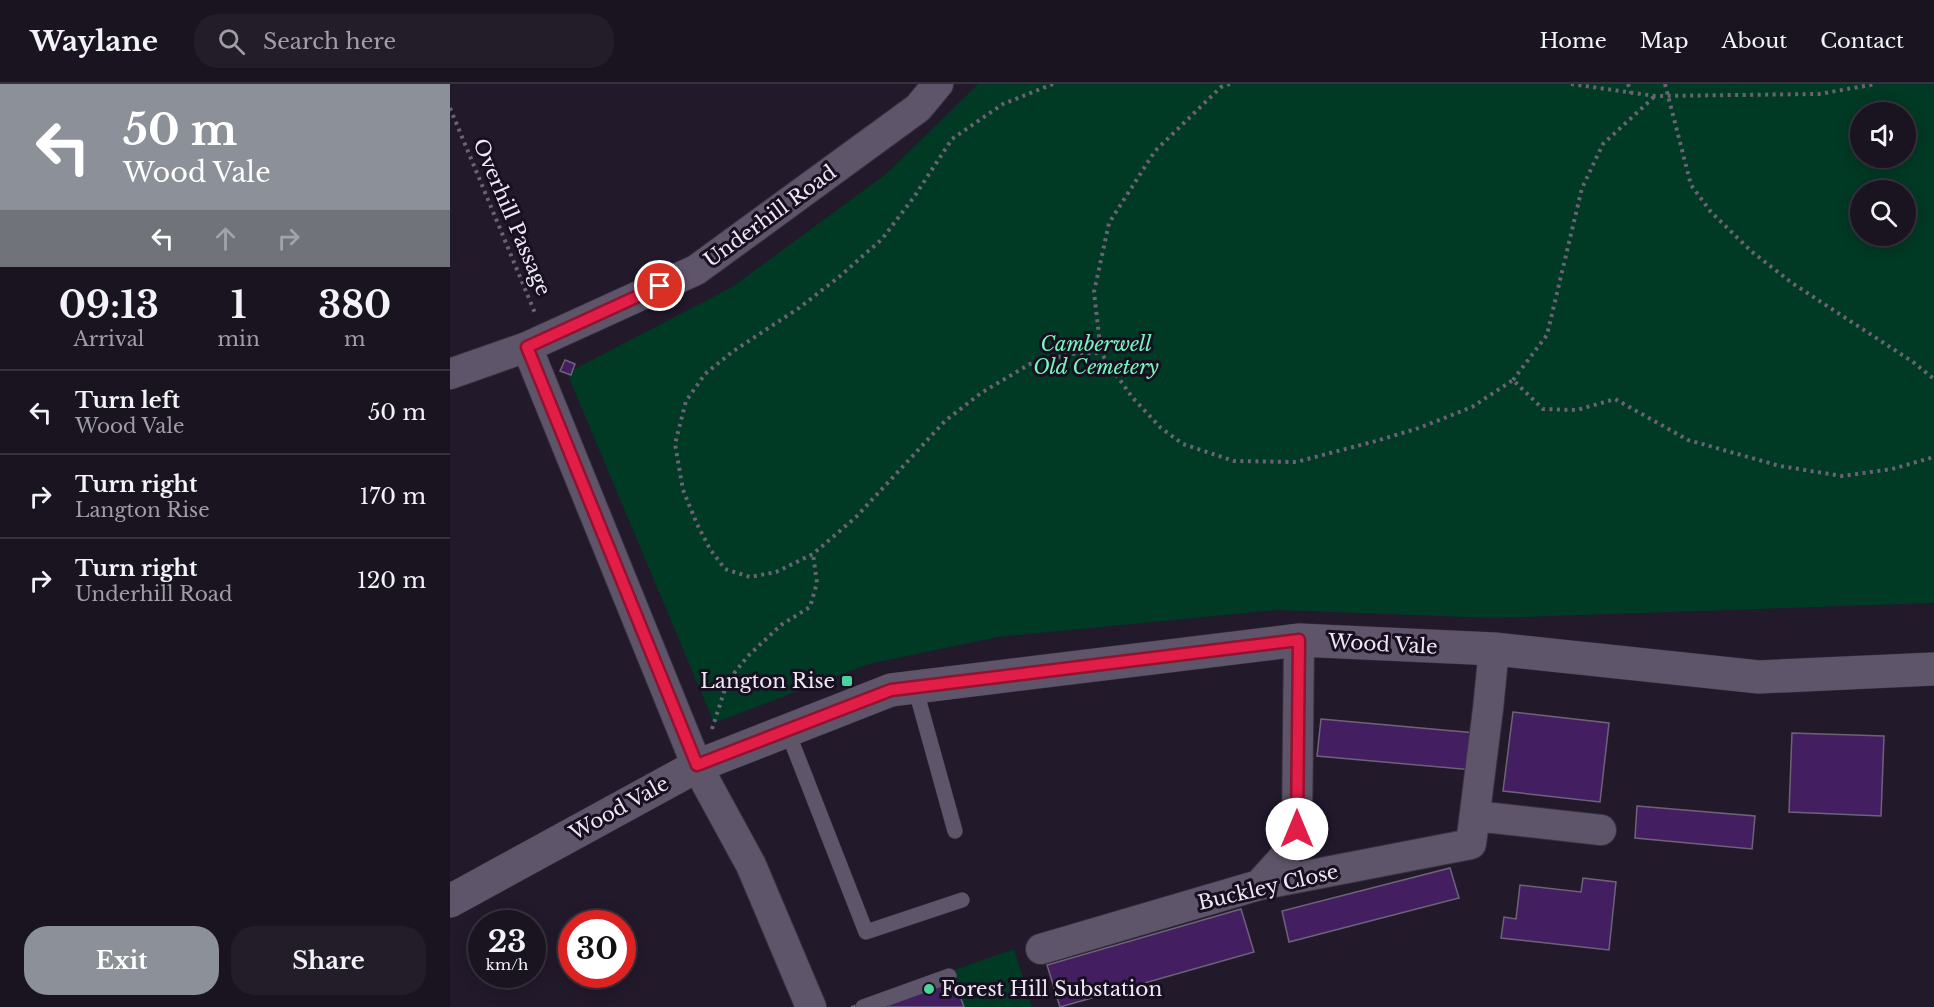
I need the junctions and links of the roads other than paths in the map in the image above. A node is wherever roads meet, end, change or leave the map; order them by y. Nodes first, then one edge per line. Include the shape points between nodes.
1 (938, 84) edge
2 (536, 343) junction
3 (450, 374) edge
4 (1299, 640) junction
5 (1494, 649) junction
6 (1934, 669) edge
7 (915, 687) junction
8 (787, 730) junction
9 (697, 765) junction
10 (1474, 816) junction
11 (1601, 830) dead end
12 (956, 831) dead end
13 (1259, 885) junction
14 (962, 900) dead end
15 (450, 901) edge
16 (1041, 949) dead end
17 (949, 976) dead end
18 (811, 1007) edge
19 (863, 1007) edge

1 - 2 street, Underhill Road via 918,108 696,270
2 - 3 street, Underhill Road
2 - 9 street
4 - 5 street, Wood Vale
4 - 7 street, Wood Vale
4 - 13 street via 1297,829 1286,855
5 - 6 street, Wood Vale via 1759,677
5 - 10 street, Buckley Close
7 - 8 street, Wood Vale via 891,690
7 - 12 lane
8 - 9 street, Wood Vale
8 - 14 lane via 866,932
9 - 15 street, Wood Vale
9 - 18 street via 751,865
10 - 11 street
10 - 13 street, Buckley Close via 1471,844
13 - 16 street, Buckley Close
17 - 19 lane

